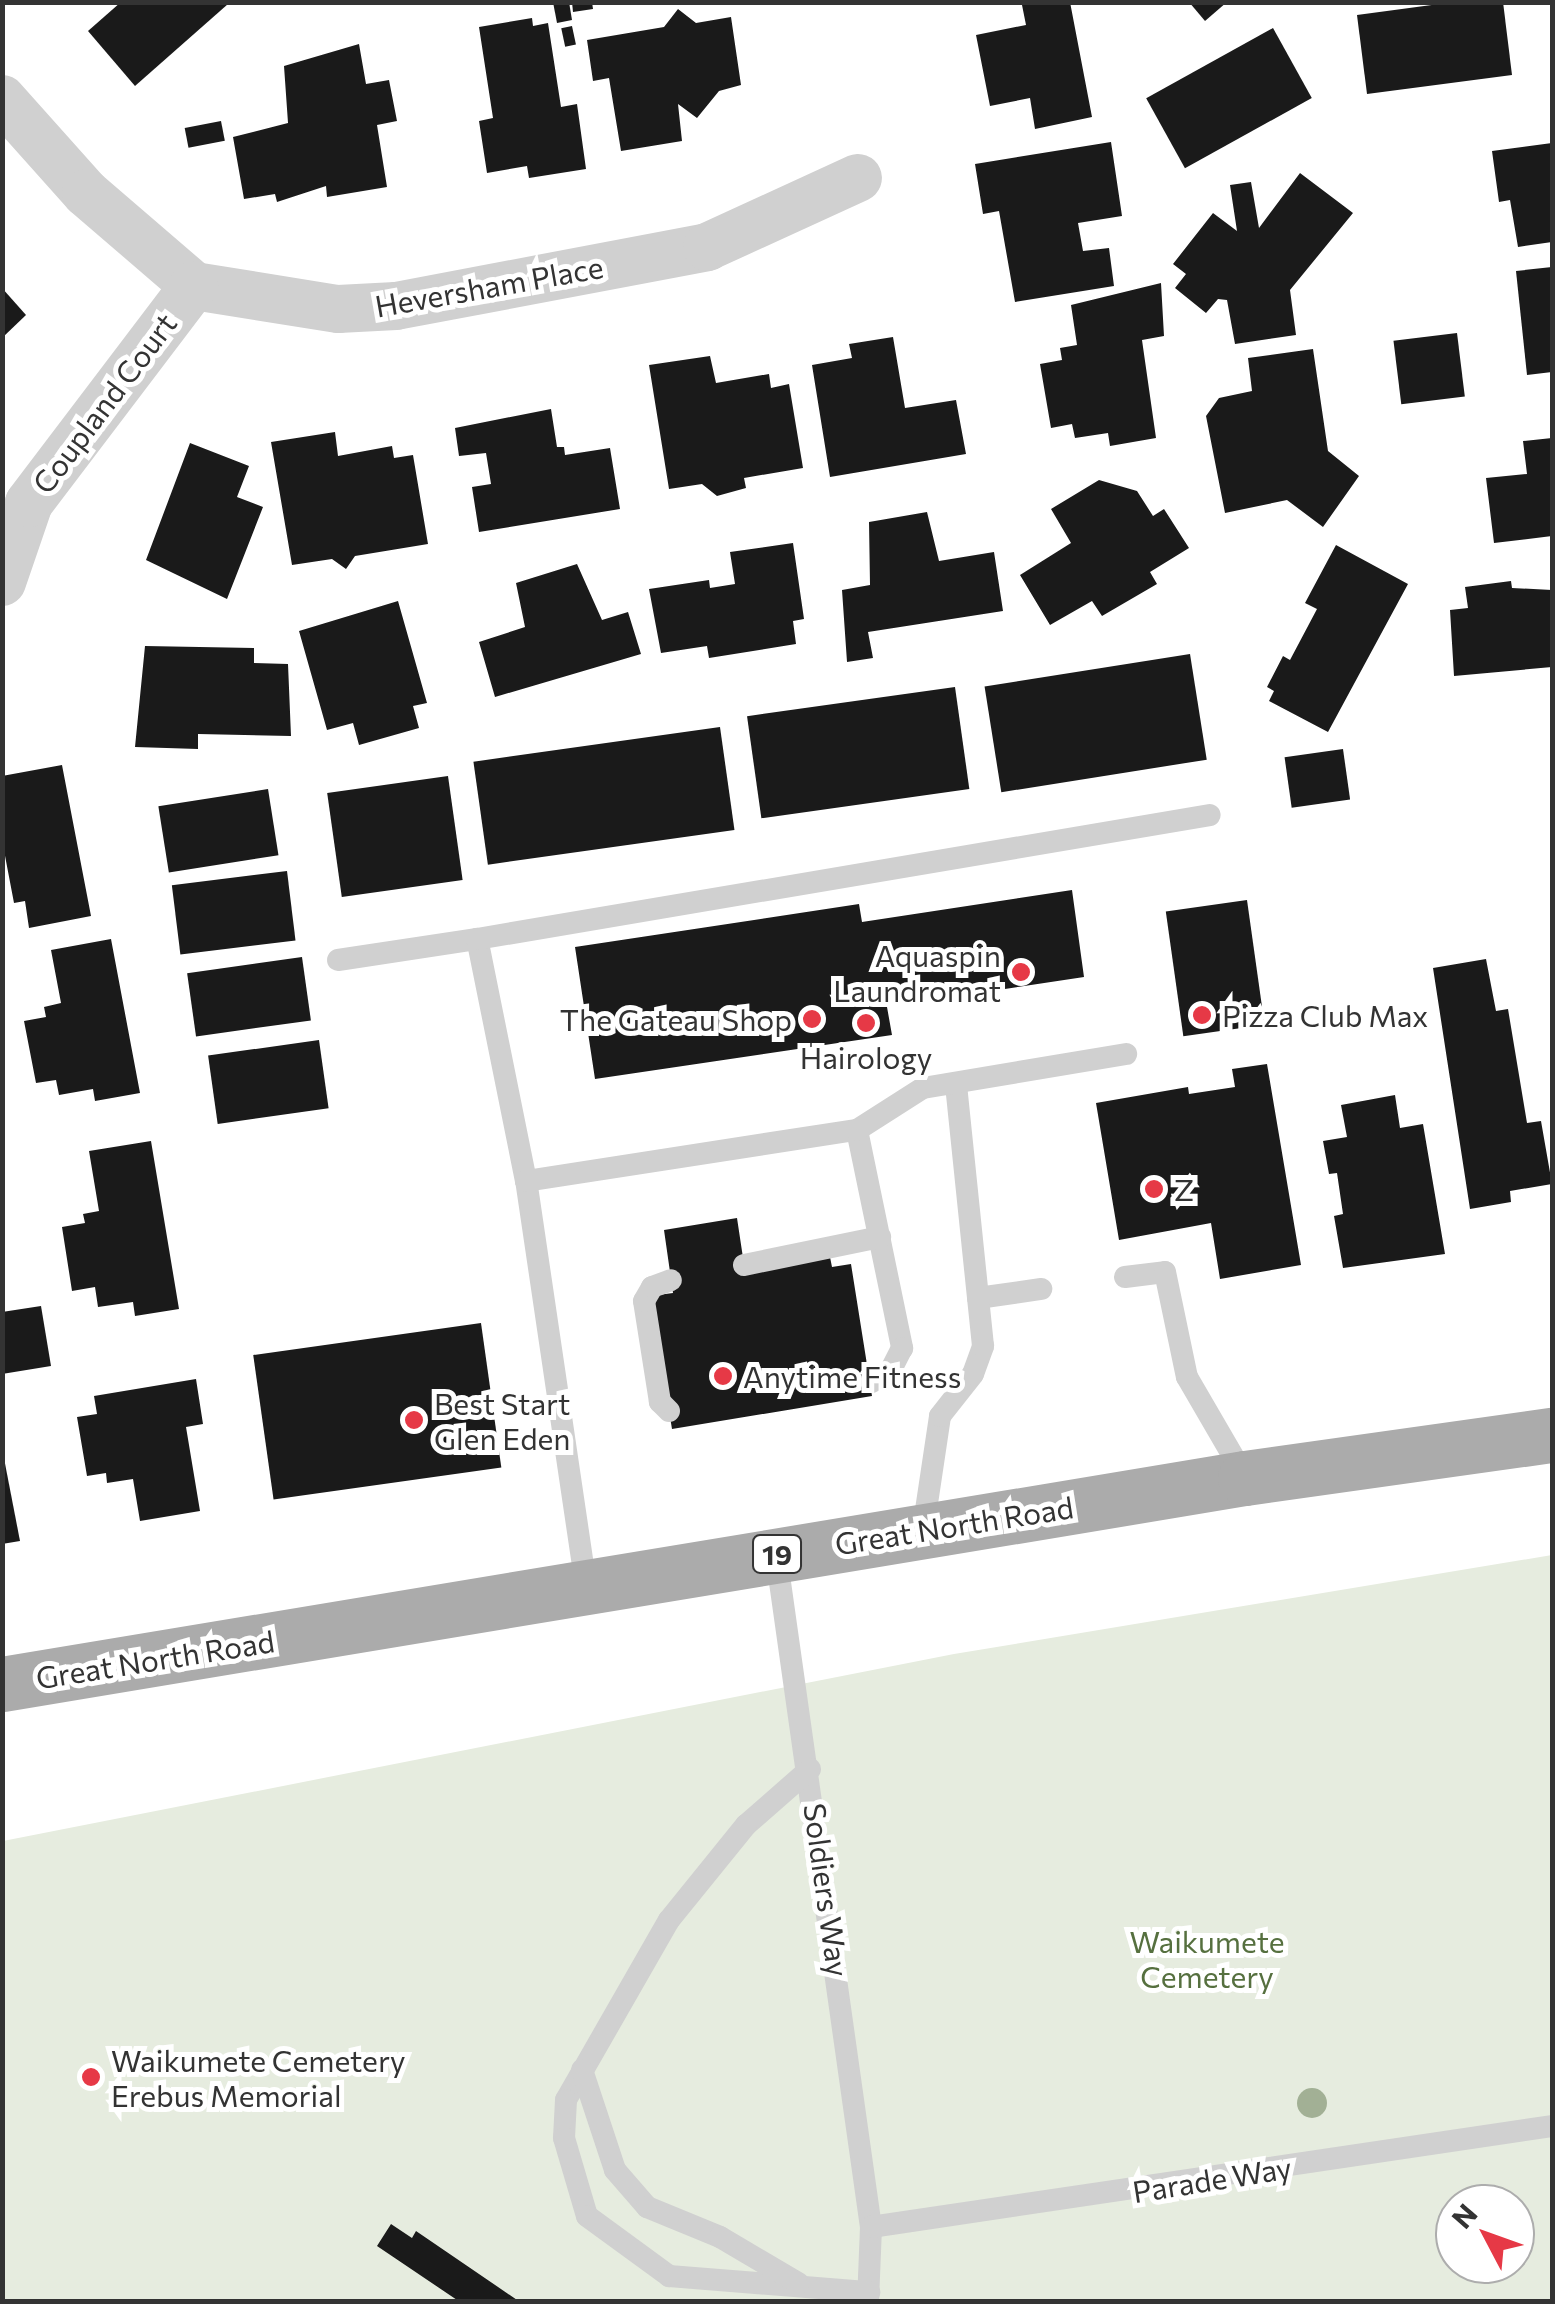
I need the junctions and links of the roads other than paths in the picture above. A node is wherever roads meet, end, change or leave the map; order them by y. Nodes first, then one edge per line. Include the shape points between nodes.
1 (2, 99) edge
2 (858, 178) dead end
3 (194, 286) junction
4 (2, 582) edge
5 (1210, 814) dead end
6 (477, 939) junction
7 (338, 960) dead end
8 (1126, 1054) dead end
9 (956, 1085) junction
10 (857, 1130) junction
11 (526, 1180) junction
12 (880, 1237) junction
13 (744, 1265) dead end
14 (1125, 1277) dead end
15 (672, 1280) dead end
16 (1040, 1289) dead end
17 (978, 1298) junction
18 (870, 1382) dead end
19 (669, 1411) dead end
20 (1552, 1435) edge
21 (1246, 1478) junction
22 (922, 1530) junction
23 (776, 1554) junction
24 (586, 1586) junction
25 (2, 1684) edge
26 (810, 1769) junction
27 (582, 2070) junction
28 (1552, 2126) edge
29 (870, 2227) junction
30 (805, 2287) junction
31 (869, 2297) edge

1 - 3 street via 86,193
2 - 3 street, Heversham Place via 707,247 396,306 338,310
3 - 4 street, Coupland Court via 28,503
5 - 6 lane
6 - 7 lane
6 - 11 lane
8 - 9 lane
9 - 10 lane via 923,1088
9 - 17 lane
10 - 11 lane
10 - 12 lane
11 - 24 lane
12 - 13 lane
12 - 18 lane via 902,1348 889,1373
14 - 21 lane via 1166,1272 1187,1377
15 - 19 lane via 652,1287 644,1301 660,1402
16 - 17 lane
17 - 22 lane via 983,1346 972,1374 940,1416
20 - 21 main road, Great North Road / 19
21 - 22 main road, Great North Road / 19
22 - 23 main road, Great North Road / 19
23 - 24 main road, Great North Road / 19
23 - 26 lane, Soldiers Way
24 - 25 main road, Great North Road / 19
26 - 27 lane via 746,1824 669,1920
26 - 29 lane, Soldiers Way
27 - 30 lane via 615,2170 647,2207 720,2237
27 - 30 lane via 566,2100 564,2138 587,2216 669,2276
28 - 29 lane, Parade Way
29 - 31 lane, Soldiers Way
30 - 31 lane

